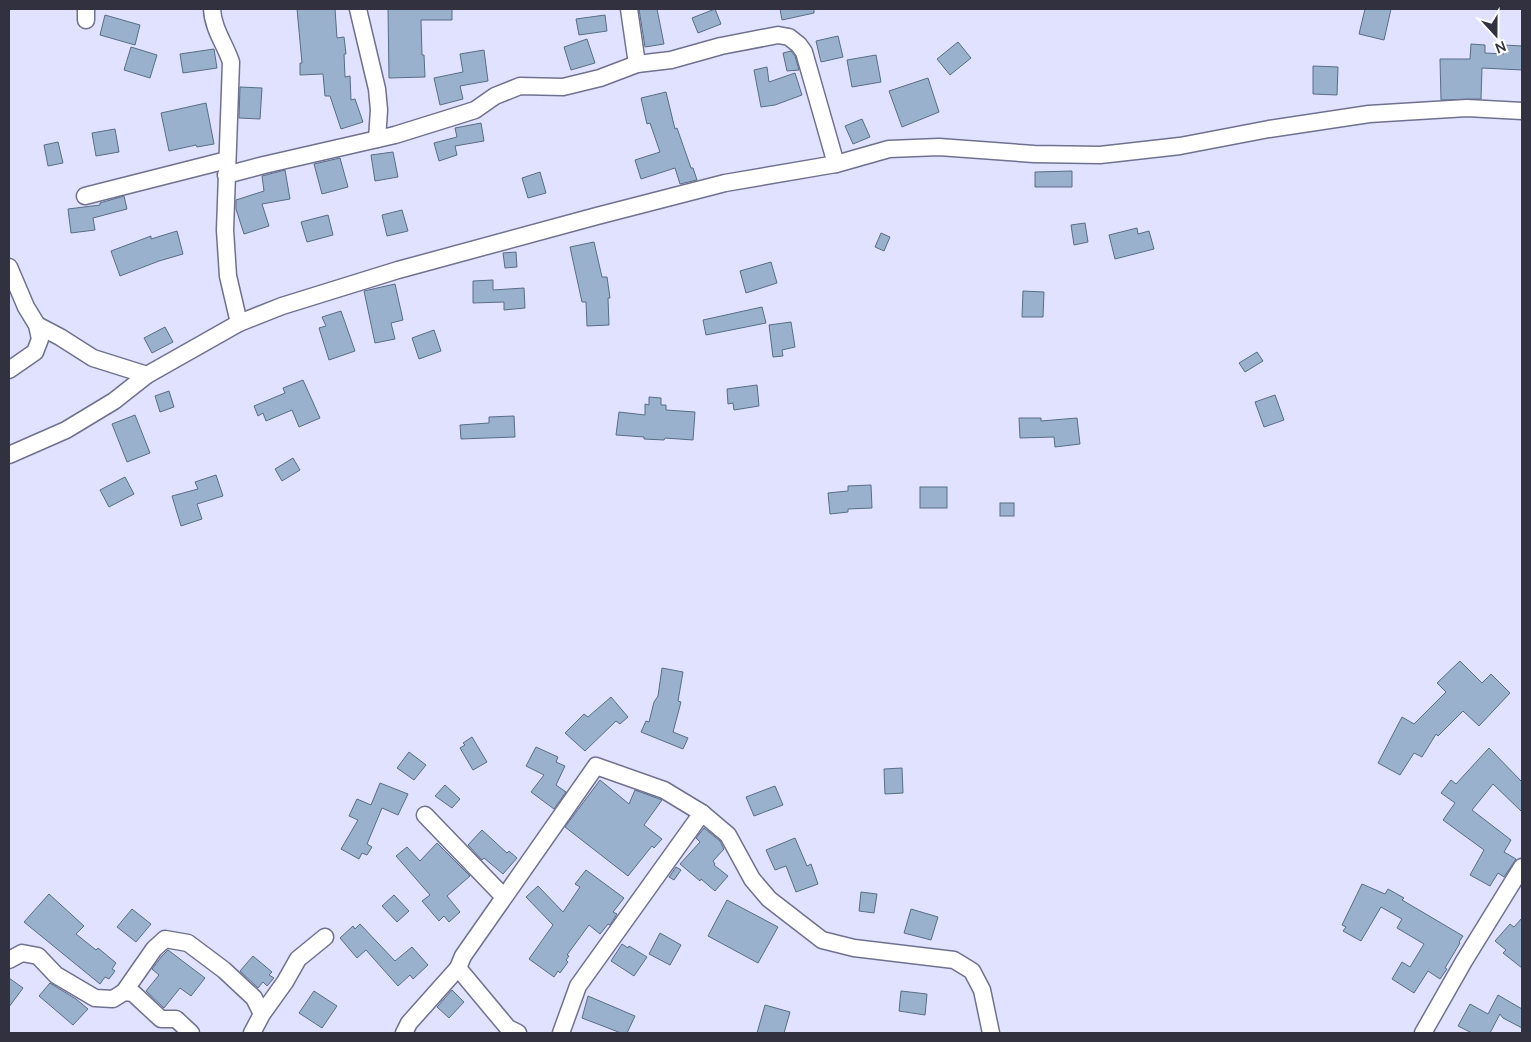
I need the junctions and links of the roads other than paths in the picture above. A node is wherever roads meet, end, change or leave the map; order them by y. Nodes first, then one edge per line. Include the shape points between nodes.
1 (212, 9) edge
2 (358, 9) edge
3 (629, 9) edge
4 (636, 64) junction
5 (1522, 111) edge
6 (377, 139) junction
7 (836, 164) junction
8 (226, 167) junction
9 (85, 196) dead end
10 (9, 267) edge
11 (239, 323) junction
12 (37, 325) junction
13 (9, 370) edge
14 (146, 375) junction
15 (9, 455) edge
16 (702, 813) junction
17 (425, 815) dead end
18 (1522, 867) edge
19 (504, 897) junction
20 (325, 937) dead end
21 (9, 960) edge
22 (458, 968) junction
23 (124, 992) junction
24 (262, 1014) junction
25 (1428, 1031) edge
26 (191, 1033) edge
27 (252, 1033) edge
28 (404, 1033) edge
29 (518, 1033) edge
30 (561, 1033) edge
31 (991, 1033) edge

1 - 8 street via 216,29 231,62
2 - 6 street via 377,90
3 - 4 street
4 - 6 street via 600,78 562,87 520,86 495,96 475,110
4 - 7 street via 670,60 778,35 789,37 804,52
5 - 7 street via 1467,108 1368,114 1180,146 1100,155 939,147 889,149
6 - 8 street
7 - 11 street via 725,183 588,218 398,270 282,306
8 - 9 street
8 - 11 street via 228,276
10 - 12 street
11 - 14 street
12 - 13 street via 40,339 35,352
12 - 14 street via 92,358
14 - 15 street via 114,401 66,430
16 - 19 street via 664,790 596,766
16 - 30 street via 578,986
16 - 31 street via 728,835 752,879 769,899 822,940 854,948 954,960 972,971 982,990
17 - 19 street
18 - 25 street via 1464,961
19 - 22 street
20 - 24 street via 298,959
21 - 23 street via 22,953 38,956 56,975 95,998 113,999
22 - 28 street via 409,1023
22 - 29 street via 508,1028
23 - 24 street via 154,949 166,939 188,944 224,970 254,998
23 - 26 street via 133,993 161,1019 176,1019
24 - 27 street

